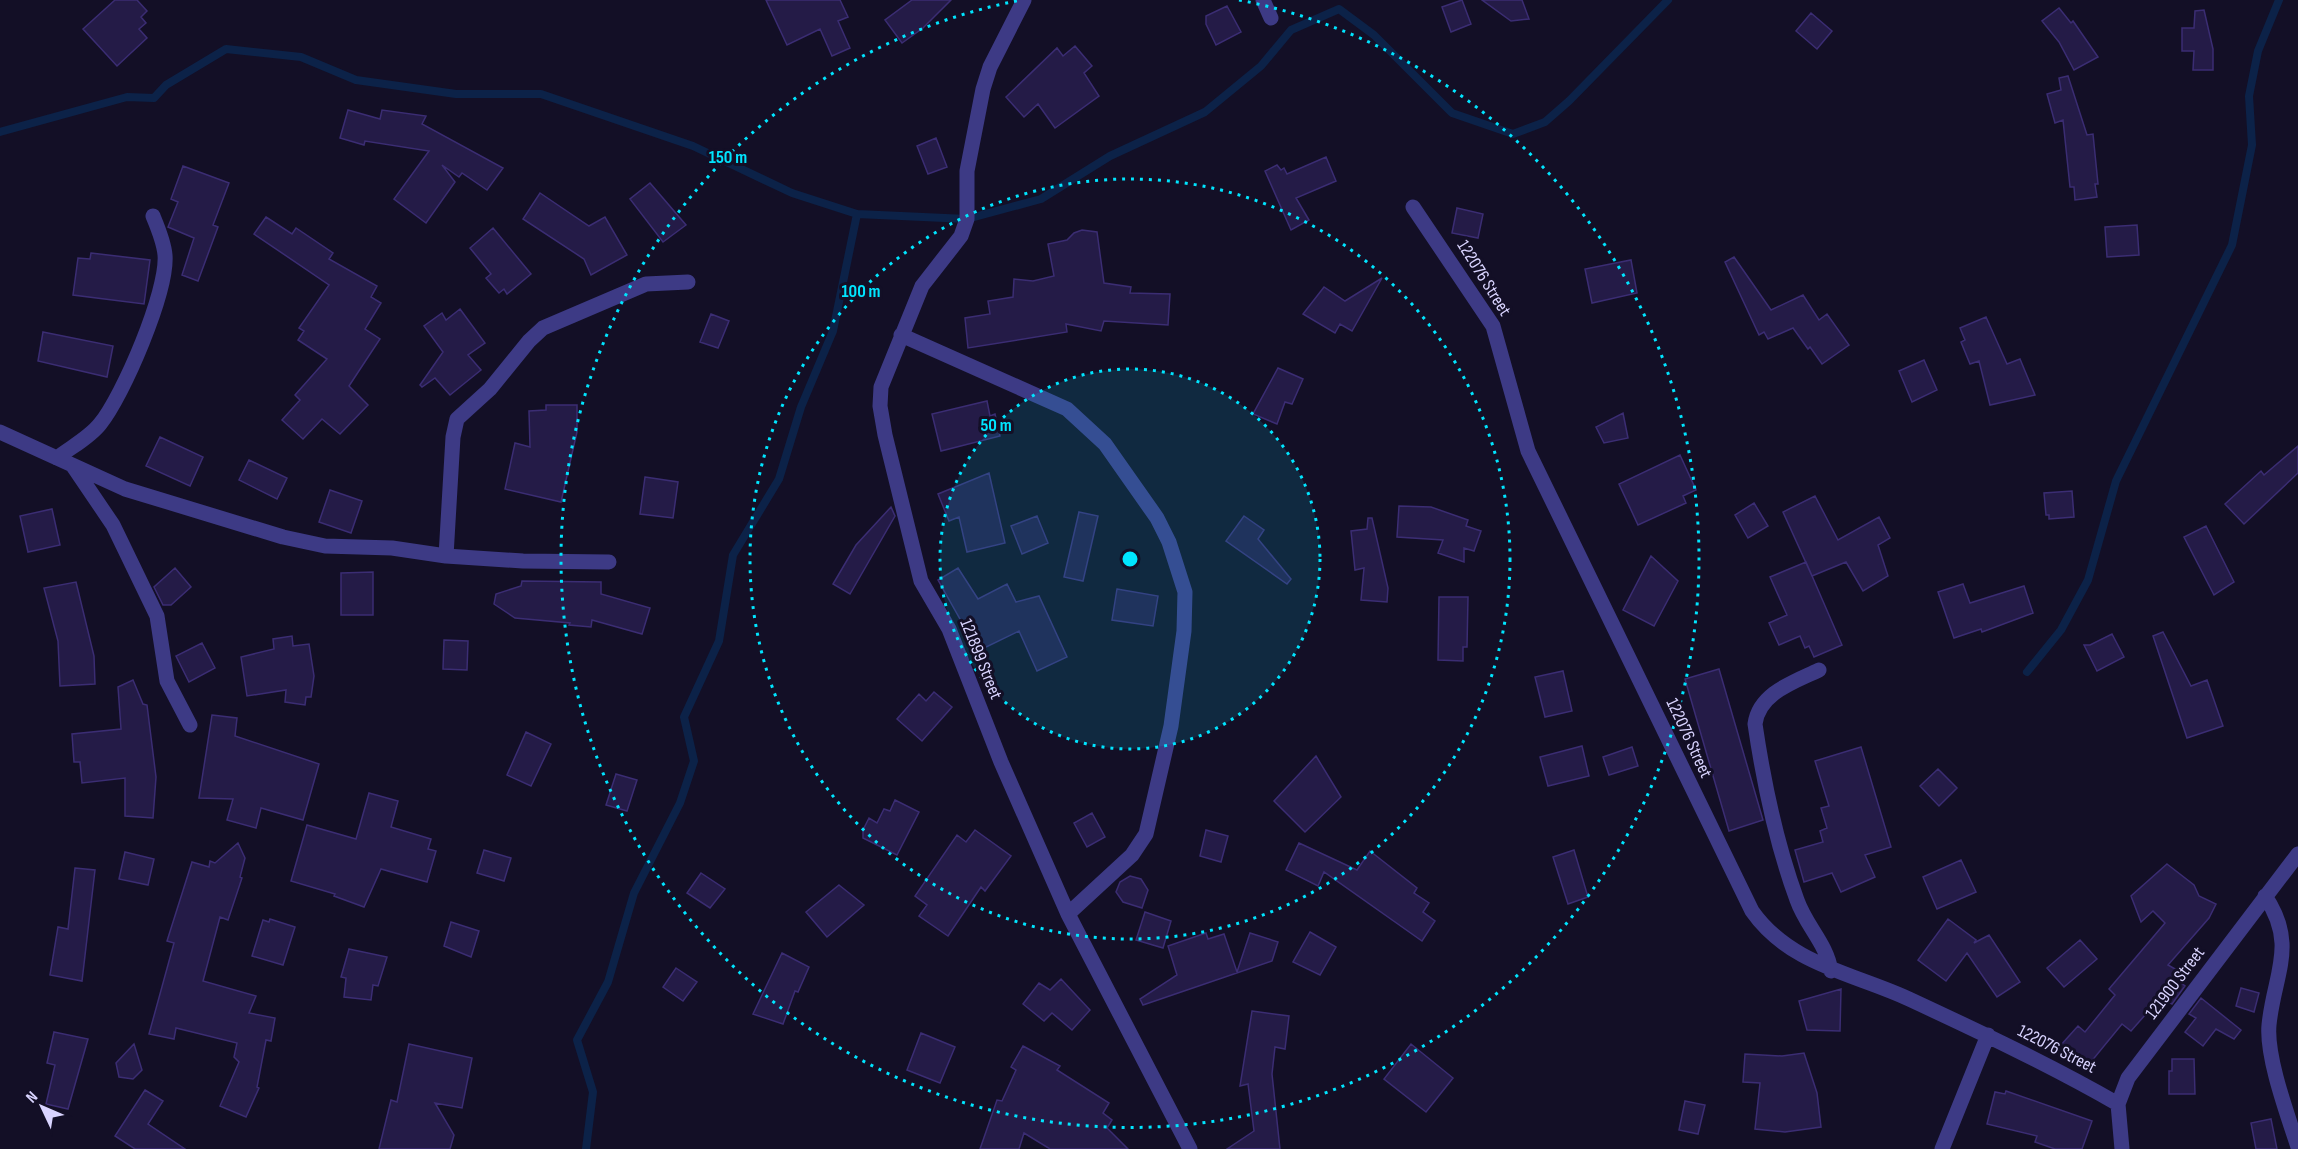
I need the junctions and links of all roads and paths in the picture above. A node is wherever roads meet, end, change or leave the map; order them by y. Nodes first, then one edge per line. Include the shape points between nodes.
1 (1024, 0) edge
2 (1263, 0) edge
3 (1271, 18) dead end
4 (1413, 207) dead end
5 (153, 216) dead end
6 (688, 282) dead end
7 (901, 335) junction
8 (0, 432) edge
9 (57, 458) junction
10 (73, 466) junction
11 (446, 556) junction
12 (609, 562) dead end
13 (1819, 670) dead end
14 (190, 724) dead end
15 (2298, 854) edge
16 (2265, 896) junction
17 (1068, 914) junction
18 (1831, 971) junction
19 (1988, 1035) junction
20 (2118, 1104) junction
21 (2298, 1147) edge
22 (1190, 1149) edge
23 (1942, 1149) edge
24 (2122, 1149) edge

1 - 7 street, 121899 Street via 983,89 967,171 967,219 961,236 922,285
2 - 3 street
4 - 18 street, 122076 Street via 1493,326 1528,451 1752,911 1781,943
5 - 9 street via 165,255 156,309 99,425
6 - 11 street via 646,284 543,328 528,340 508,370 457,419
7 - 17 street, 121899 Street via 881,387 880,406 915,566 928,596 949,628 1001,762
7 - 17 street via 1049,399 1087,425 1157,518 1185,592 1179,680 1146,834 1132,855
8 - 9 street
9 - 10 street
10 - 11 street via 124,489 282,537 325,546 392,548
10 - 14 street via 113,525 157,616 167,681
11 - 12 street
13 - 18 street via 1770,697 1756,715 1755,724 1780,854 1800,910 1827,953
15 - 16 street, 121900 Street
16 - 20 street, 121900 Street via 2128,1078
16 - 21 street via 2284,933 2269,1026
17 - 22 street, 121899 Street
18 - 19 street, 122076 Street via 1880,986
19 - 20 street, 122076 Street
19 - 23 street
20 - 24 street, 121900 Street

